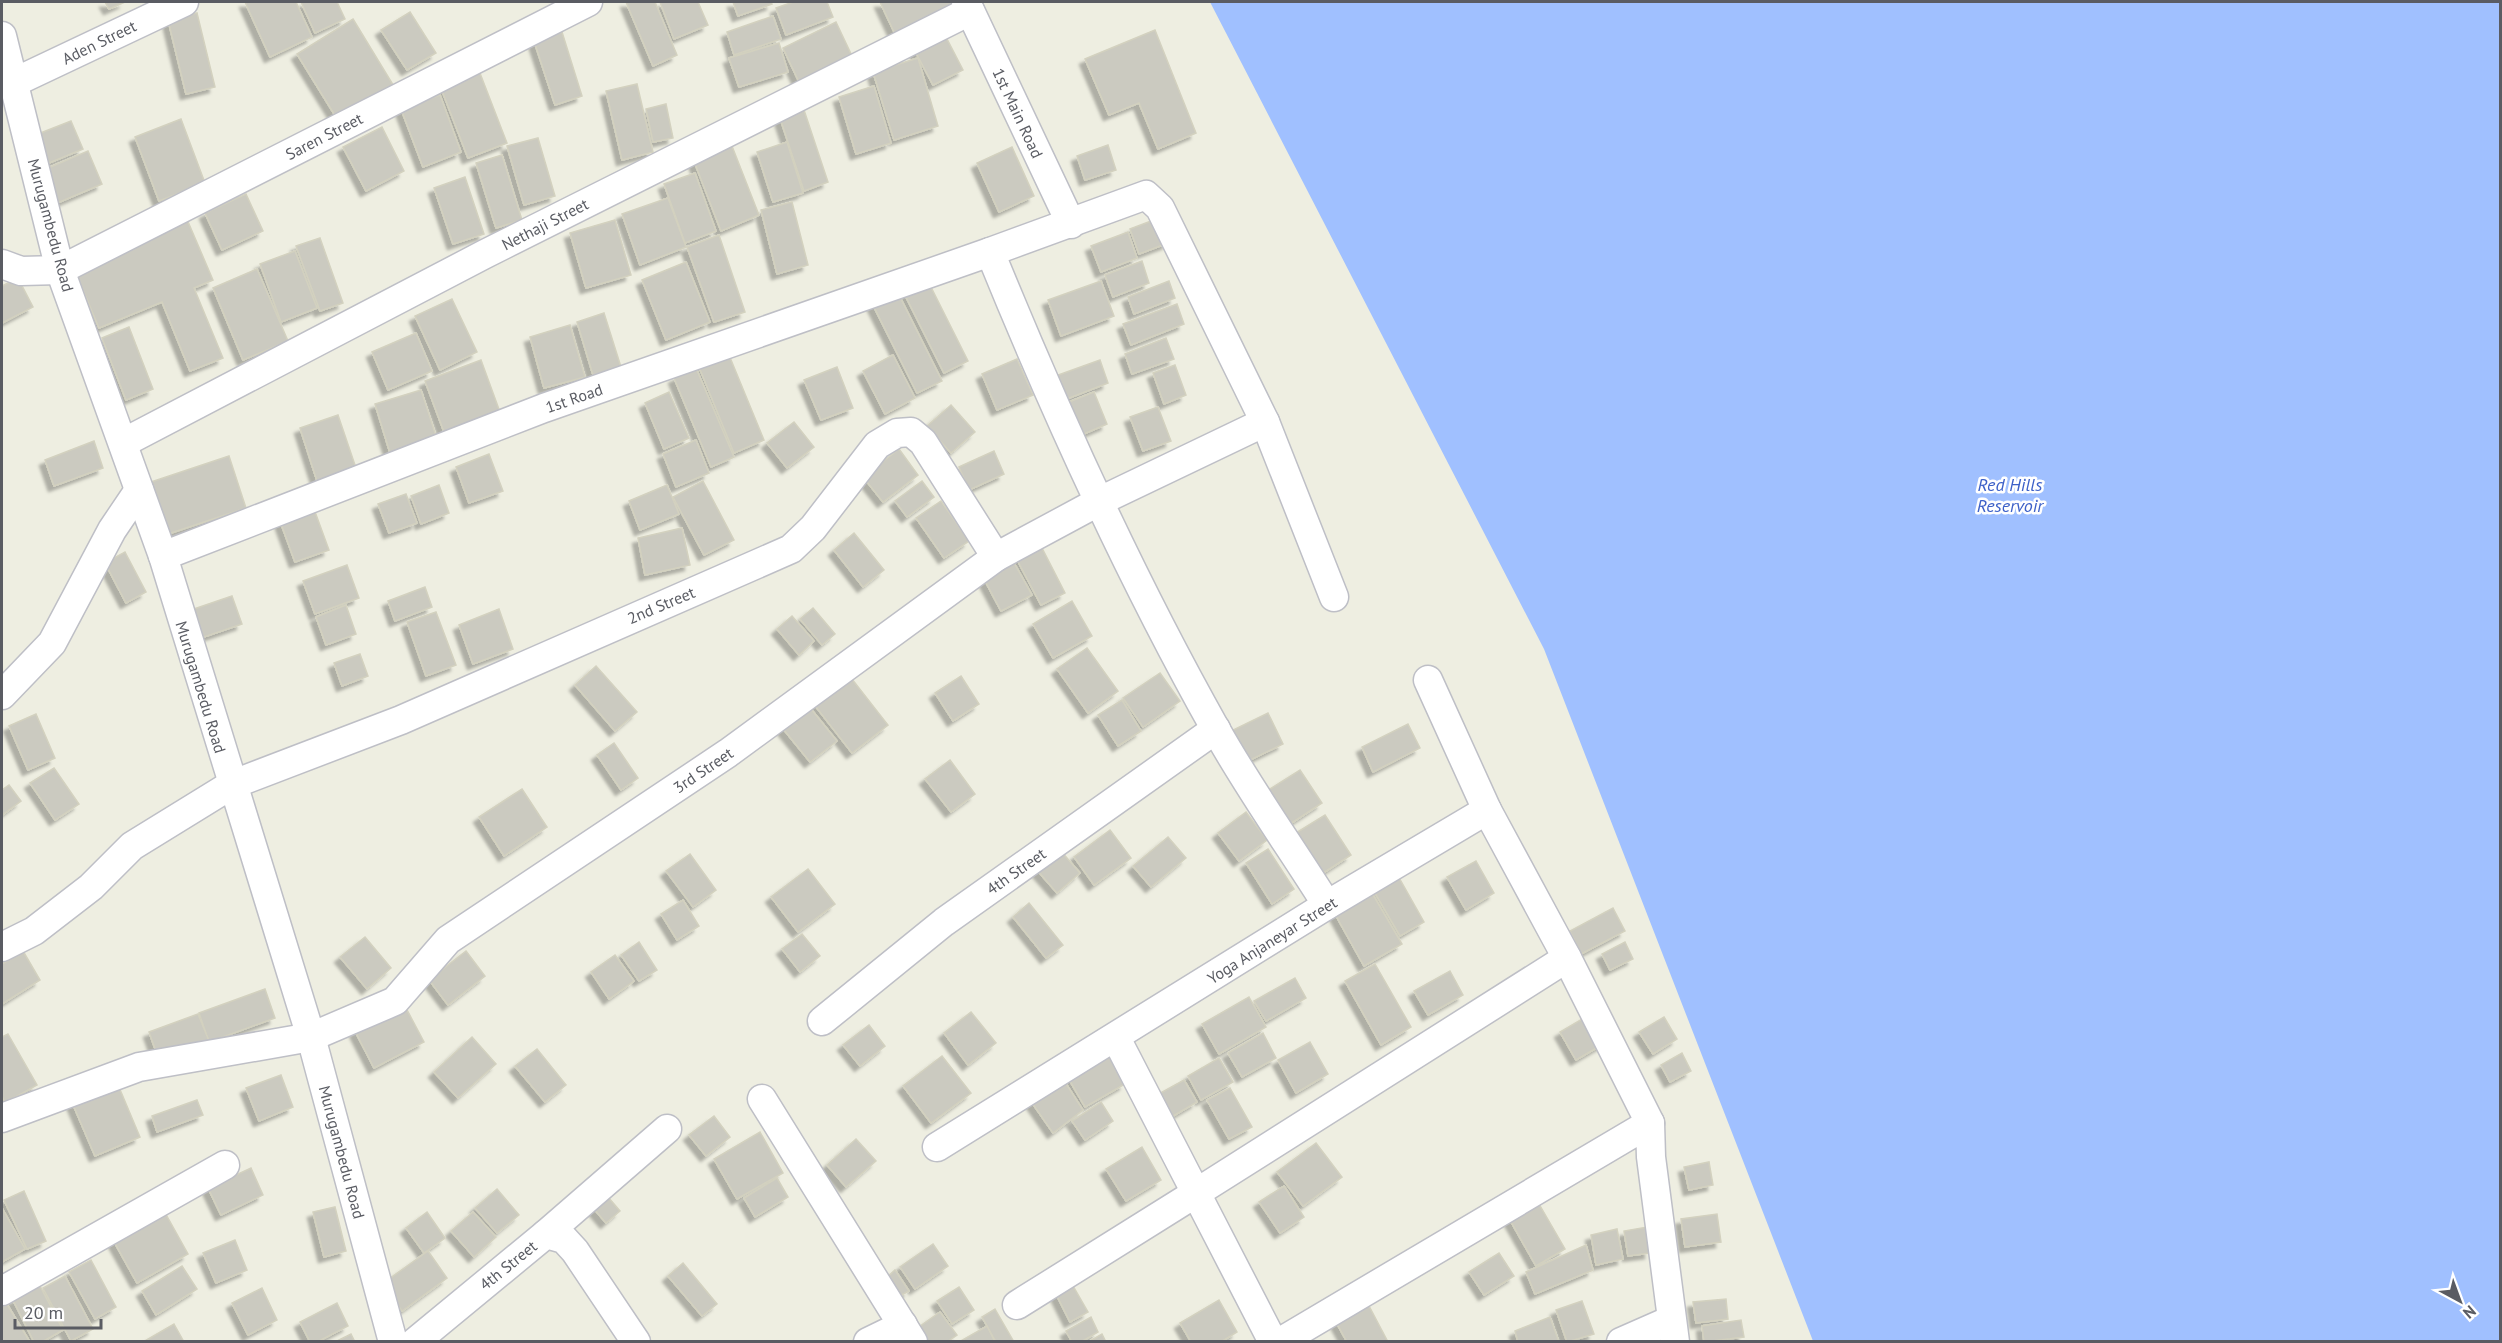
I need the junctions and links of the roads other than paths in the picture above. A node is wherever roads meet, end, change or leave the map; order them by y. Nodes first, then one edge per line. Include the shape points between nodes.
1 (184, 2) edge
2 (588, 2) edge
3 (968, 6) edge
4 (2, 36) edge
5 (15, 82) junction
6 (1071, 224) junction
7 (990, 252) junction
8 (2, 264) edge
9 (60, 270) junction
10 (1265, 422) junction
11 (123, 443) junction
12 (139, 490) junction
13 (1098, 502) junction
14 (162, 556) junction
15 (996, 557) junction
16 (1334, 597) dead end
17 (1428, 680) dead end
18 (2, 695) edge
19 (1216, 729) junction
20 (231, 785) junction
21 (1487, 810) junction
22 (1327, 905) junction
23 (2, 947) edge
24 (1567, 958) junction
25 (822, 1021) dead end
26 (311, 1037) junction
27 (1116, 1038) junction
28 (762, 1099) dead end
29 (2, 1118) edge
30 (1650, 1123) junction
31 (667, 1129) dead end
32 (937, 1147) dead end
33 (225, 1165) dead end
34 (1196, 1193) junction
35 (546, 1234) junction
36 (2, 1291) edge
37 (1017, 1305) dead end
38 (1673, 1331) edge
39 (908, 1333) edge
40 (393, 1341) edge
41 (415, 1341) edge
42 (636, 1341) edge
43 (868, 1341) edge
44 (1273, 1341) edge
45 (1280, 1341) edge
46 (1621, 1341) edge

1 - 5 street, Aden Street
2 - 9 street, Saren Street
3 - 6 street, 1st Main Road
3 - 11 street, Nethaji Street
4 - 5 street, Murugambedu Road
5 - 9 street, Murugambedu Road
6 - 7 street, 1st Road
6 - 10 street, 1st Road via 1146,195 1154,200
7 - 13 street
7 - 14 street, 1st Road via 544,408
8 - 9 street via 21,271
9 - 11 street, Murugambedu Road
10 - 13 street, 3rd Street
10 - 16 street
11 - 12 street, Murugambedu Road
12 - 14 street, Murugambedu Road
12 - 18 street via 111,530 52,643
13 - 15 street, 3rd Street
13 - 19 street
14 - 20 street, Murugambedu Road
15 - 20 street, 2nd Street via 923,442 911,432 897,433 877,445 813,528 791,549 401,720
15 - 26 street, 3rd Street via 728,753 448,940 395,1001
17 - 21 street
19 - 22 street
19 - 25 street, 4th Street via 944,922
20 - 23 street, 2nd Street via 132,846 91,887 34,931
20 - 26 street, Murugambedu Road
21 - 22 street, Yoga Anjaneyar Street
21 - 24 street
22 - 27 street, Yoga Anjaneyar Street
24 - 30 street
24 - 34 street
26 - 29 street, 3rd Street via 139,1067
26 - 40 street, Murugambedu Road
27 - 32 street, Yoga Anjaneyar Street
27 - 34 street
28 - 39 street
30 - 38 street
30 - 45 street
31 - 35 street
33 - 36 street
34 - 37 street
34 - 44 street
35 - 41 street, 4th Street
35 - 42 street, 4th Street via 564,1239 575,1251
38 - 46 street
39 - 43 street

